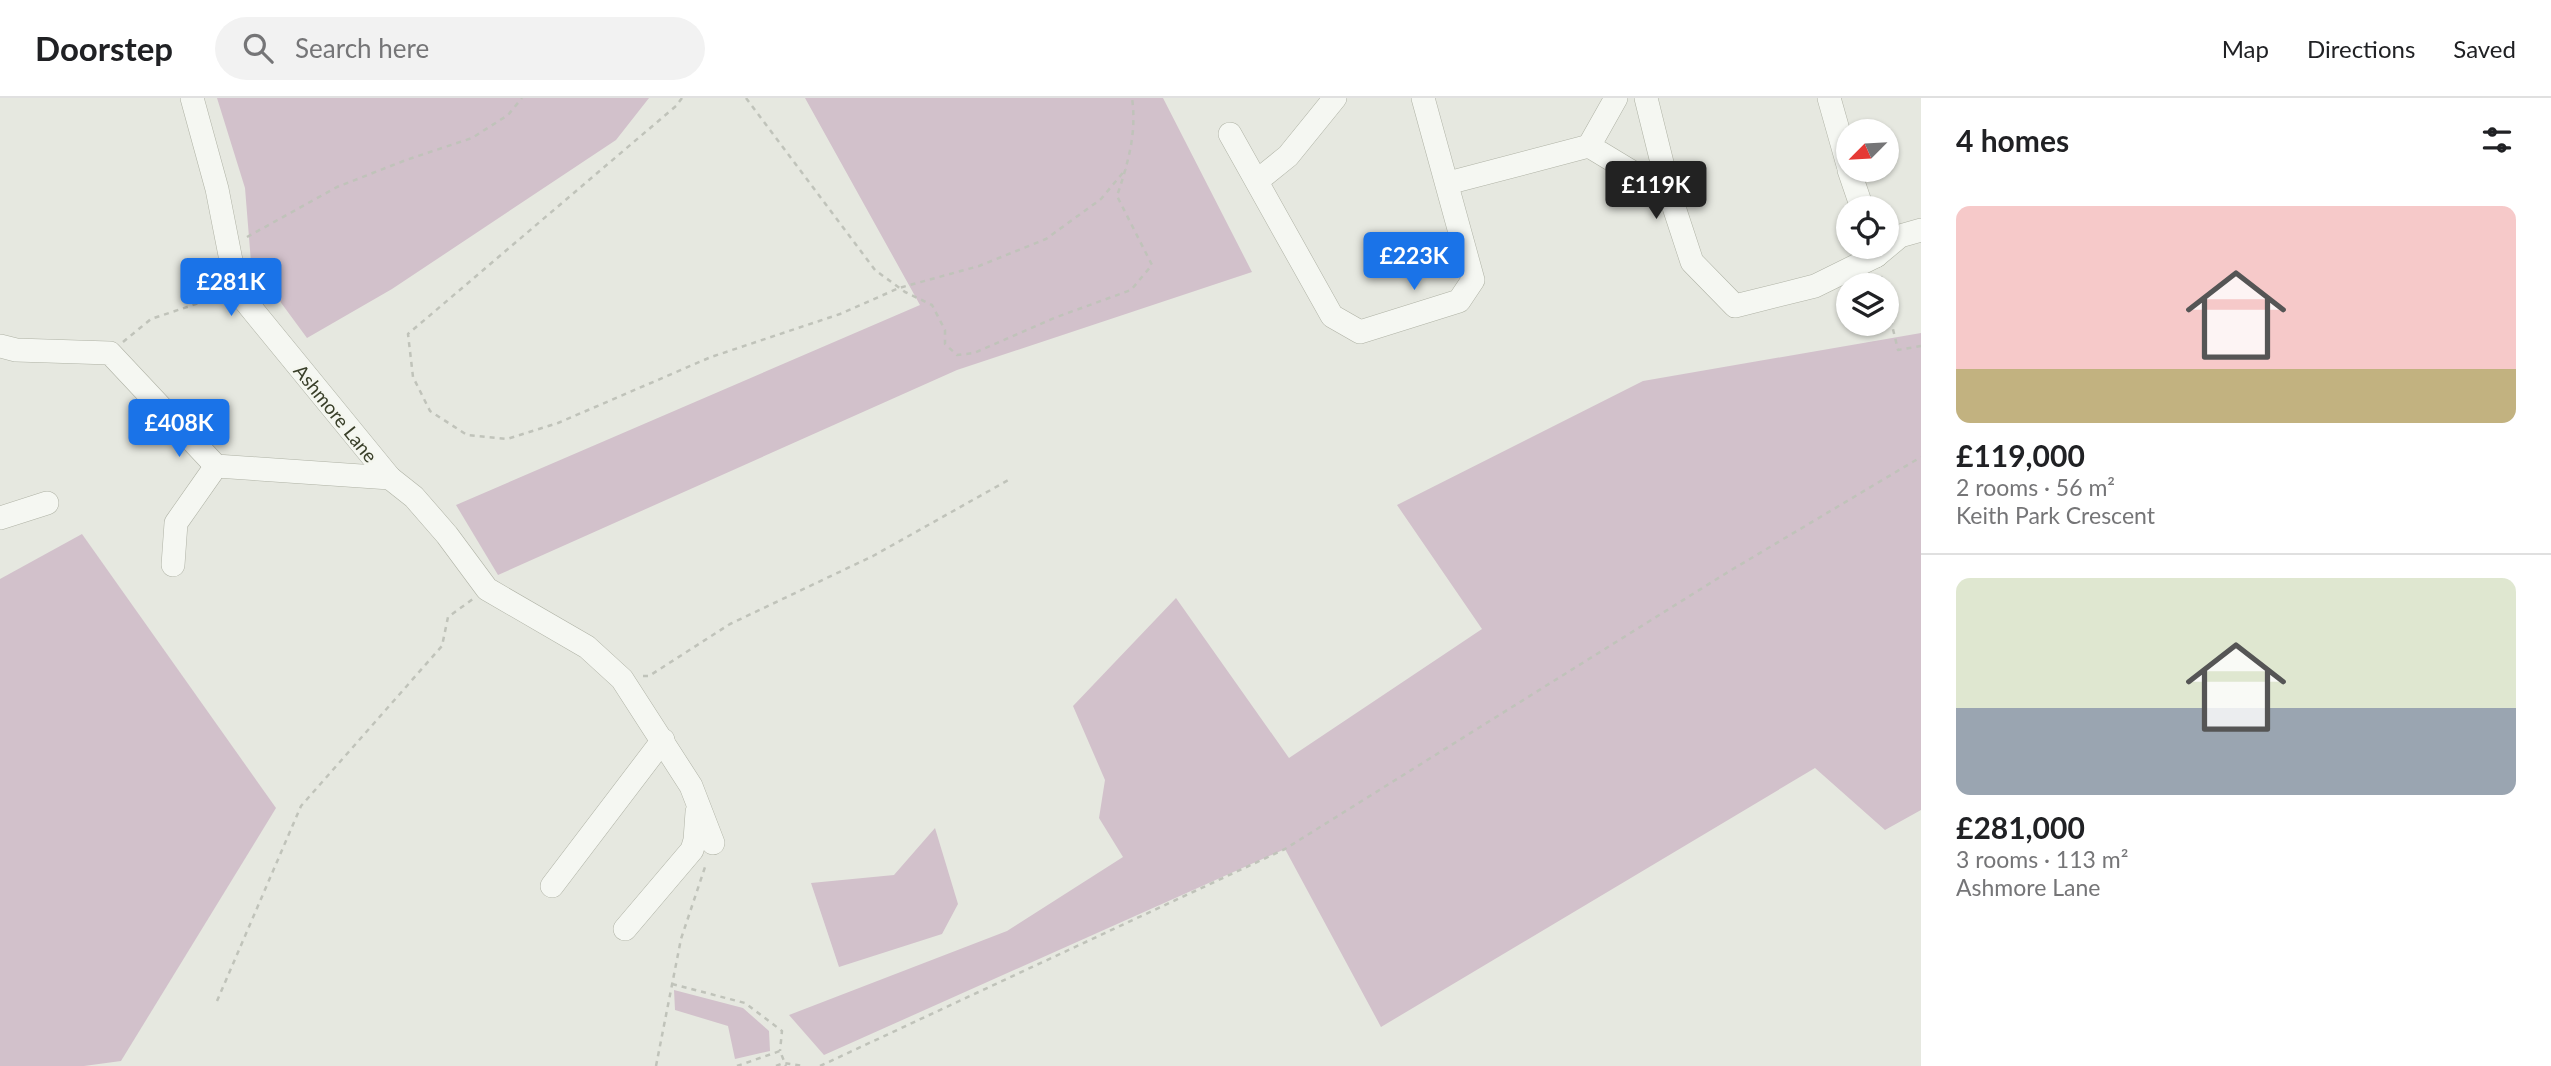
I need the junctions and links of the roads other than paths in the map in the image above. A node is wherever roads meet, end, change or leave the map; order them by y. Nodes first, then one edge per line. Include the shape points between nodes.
1 (192, 98) edge
2 (1335, 98) edge
3 (1423, 98) edge
4 (1616, 98) edge
5 (1646, 98) edge
6 (1829, 98) edge
7 (1836, 122) edge
8 (1230, 134) dead end
9 (1590, 146) junction
10 (1257, 181) junction
11 (1448, 183) junction
12 (1670, 195) junction
13 (1921, 230) edge
14 (1899, 237) edge
15 (1861, 259) edge
16 (0, 346) edge
17 (216, 466) junction
18 (390, 478) junction
19 (47, 503) dead end
20 (0, 518) edge
21 (173, 565) dead end
22 (663, 740) junction
23 (697, 802) junction
24 (713, 844) road end
25 (552, 886) dead end
26 (625, 929) dead end

1 - 18 street, Ashmore Lane via 217,189 237,291
2 - 10 street via 1288,156
3 - 11 street
4 - 9 street
5 - 12 street
6 - 7 street
8 - 10 street
9 - 11 street
9 - 12 street
10 - 11 street via 1332,316 1360,332 1459,301 1473,280
12 - 15 street via 1692,262 1735,306 1815,286
13 - 14 street
16 - 17 street via 110,353
17 - 18 street, Ashmore Lane
17 - 21 street via 176,523
18 - 22 street via 431,516 487,589 587,647 622,679
19 - 20 street
22 - 23 street
22 - 25 street
23 - 24 street
23 - 26 street via 692,850

